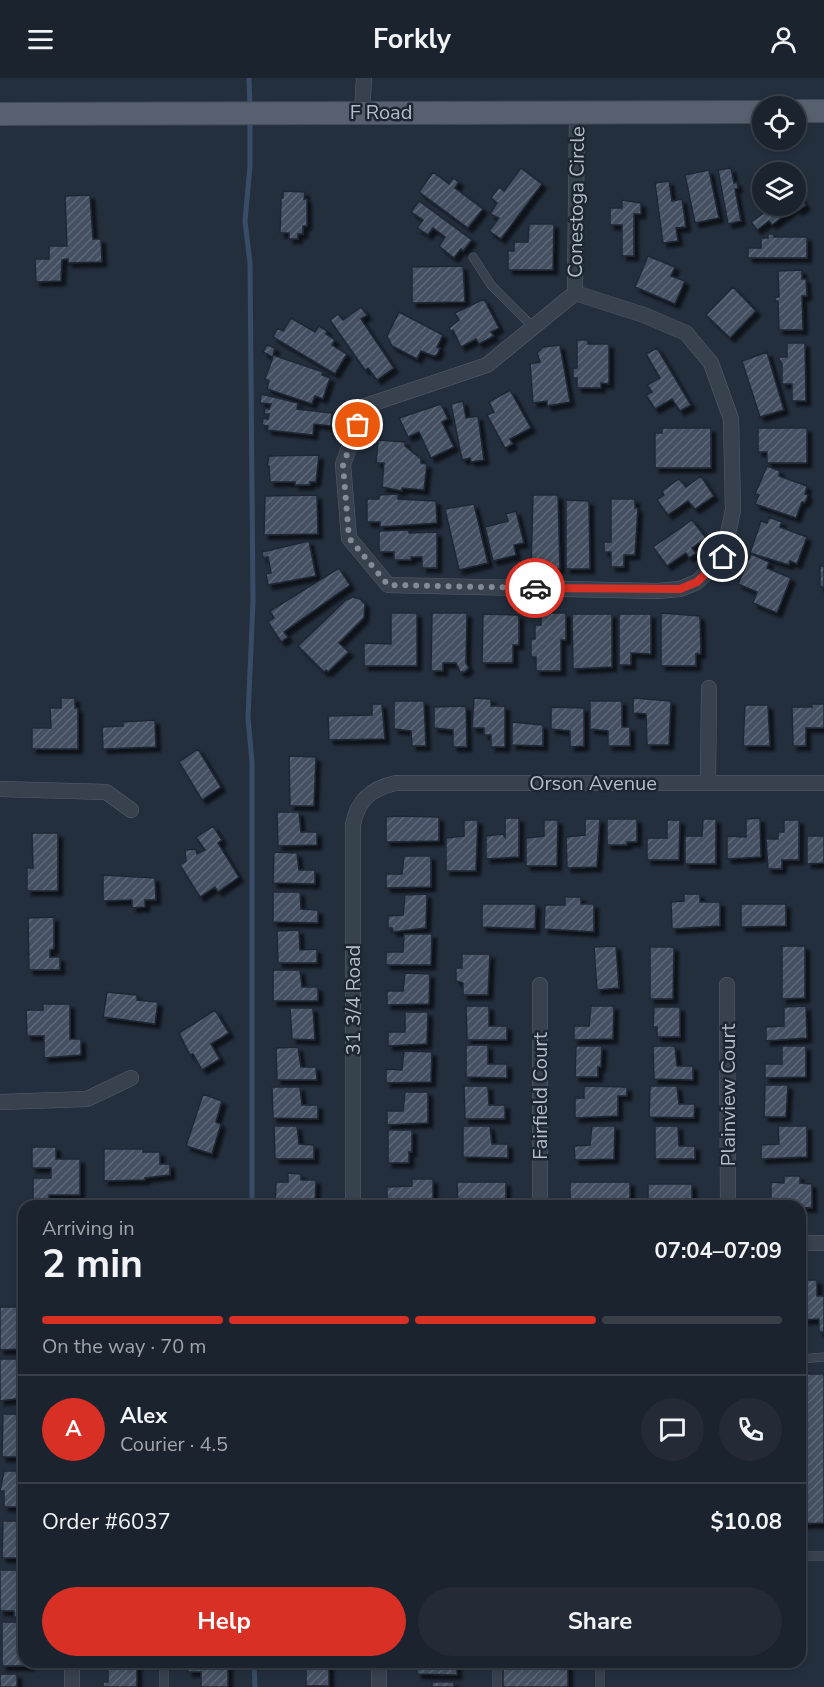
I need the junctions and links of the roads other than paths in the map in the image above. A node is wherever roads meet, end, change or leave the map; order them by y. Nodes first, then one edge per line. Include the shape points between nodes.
1 (364, 78) edge
2 (752, 111) edge
3 (806, 111) edge
4 (824, 111) edge
5 (362, 112) junction
6 (577, 112) junction
7 (0, 114) edge
8 (473, 256) dead end
9 (575, 292) junction
10 (532, 326) junction
11 (710, 688) dead end
12 (708, 783) junction
13 (824, 783) edge
14 (0, 789) edge
15 (365, 797) joint
16 (131, 810) dead end
17 (540, 985) dead end
18 (727, 985) dead end
19 (131, 1078) dead end
20 (0, 1102) edge
21 (353, 1200) edge
22 (540, 1200) edge
23 (728, 1200) edge
24 (806, 1243) edge
25 (824, 1243) edge
26 (824, 1357) edge
27 (806, 1358) edge
28 (806, 1556) edge
29 (824, 1556) edge
30 (72, 1668) edge
31 (164, 1668) edge
32 (379, 1668) edge
33 (497, 1668) edge
34 (600, 1668) edge
35 (72, 1687) edge
36 (164, 1687) edge
37 (379, 1687) edge
38 (497, 1687) edge
39 (600, 1687) edge

1 - 5 street
2 - 6 main road, F Road
3 - 4 main road
5 - 6 main road, F Road
5 - 7 main road, F Road
6 - 9 street, Conestoga Circle
8 - 10 lane via 491,285
9 - 10 street
9 - 10 street via 686,333 711,363 731,420 733,510 723,557 697,582 680,589 657,591 388,585 349,538 343,465 365,406 487,364
11 - 12 street
12 - 13 street, Orson Avenue
12 - 15 street, Orson Avenue via 396,783 379,787
14 - 16 street via 106,792
15 - 21 street, 31 3/4 Road via 353,825
17 - 22 street, Fairfield Court
18 - 23 street, Plainview Court
19 - 20 street via 87,1099
24 - 25 street
26 - 27 lane
28 - 29 lane
30 - 35 street
31 - 36 lane
32 - 37 street
33 - 38 lane
34 - 39 lane

